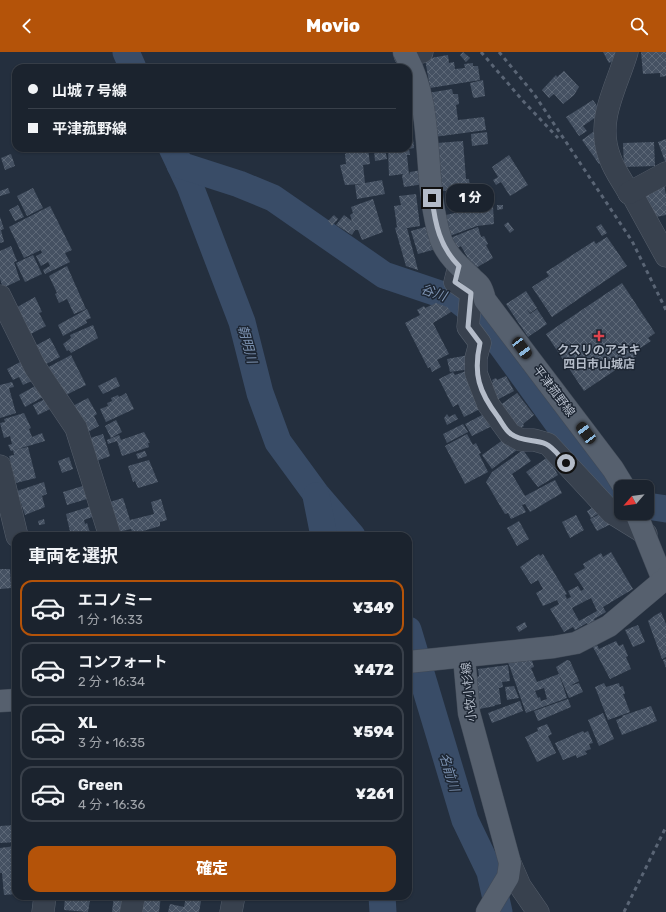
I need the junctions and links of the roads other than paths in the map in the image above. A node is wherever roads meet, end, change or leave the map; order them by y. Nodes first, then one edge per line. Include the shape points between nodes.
1 (627, 52) edge
2 (410, 53) edge
3 (412, 64) edge
4 (412, 64) edge
5 (666, 174) edge
6 (629, 193) junction
7 (666, 256) edge
8 (459, 266) junction
9 (0, 296) edge
10 (0, 466) edge
11 (619, 480) edge
12 (641, 522) edge
13 (16, 532) edge
14 (109, 532) edge
15 (665, 579) edge
16 (457, 657) junction
17 (412, 662) edge
18 (12, 700) edge
19 (0, 701) edge
20 (509, 870) junction
21 (44, 900) edge
22 (133, 900) edge
23 (233, 900) edge
24 (43, 912) edge
25 (131, 912) edge
26 (231, 912) edge
27 (487, 912) edge
28 (538, 912) edge

1 - 6 street via 607,107 605,131 610,159
2 - 4 main road, 平津菰野線
3 - 8 main road, 平津菰野線 via 420,96 436,225 444,246
5 - 6 street
6 - 7 street
8 - 11 main road, 平津菰野線 via 481,287 485,300
8 - 12 street via 455,282 471,293 468,327 480,343 476,373 488,404 510,434 522,440 548,444 612,513
9 - 14 street via 35,367 76,428
10 - 13 street
12 - 15 main road
15 - 16 main road, 小牧小杉線 via 609,626 576,643
16 - 17 main road
16 - 20 main road, 小牧小杉線
18 - 19 main road
20 - 27 main road
20 - 28 street
21 - 24 street
22 - 25 street
23 - 26 street

